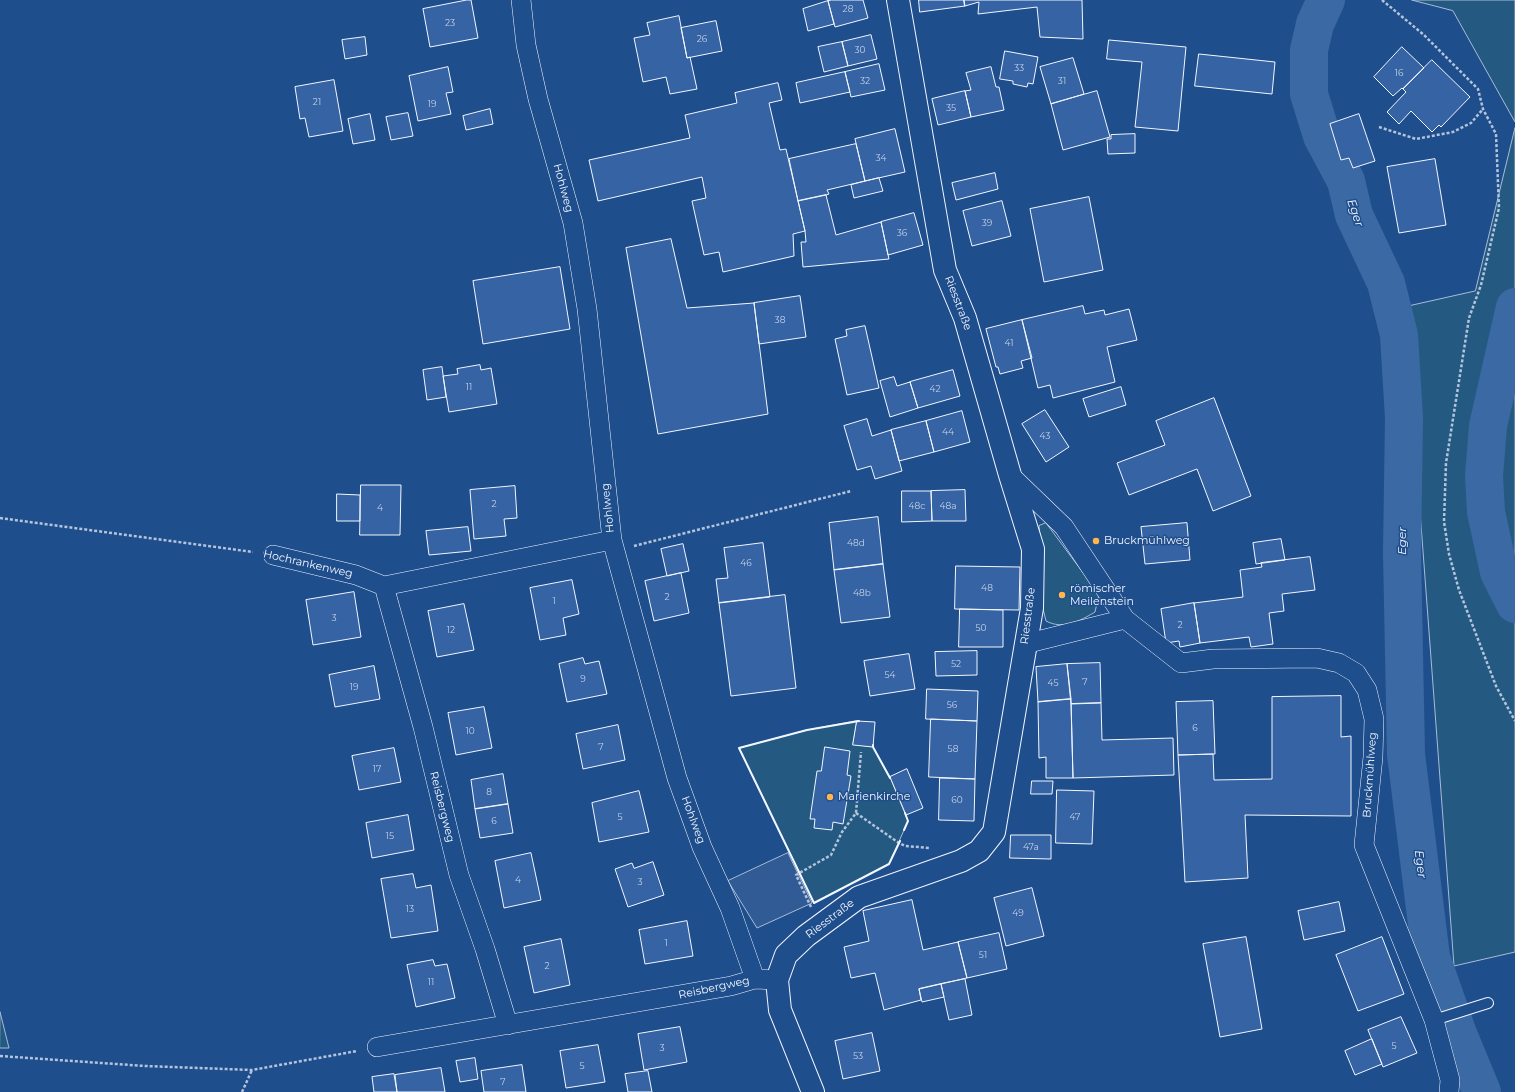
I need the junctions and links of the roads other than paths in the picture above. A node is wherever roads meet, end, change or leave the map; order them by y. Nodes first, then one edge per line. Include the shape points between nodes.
1 (521, 0) edge
2 (898, 0) edge
3 (1010, 475) junction
4 (612, 540) junction
5 (273, 555) road end
6 (384, 586) junction
7 (1125, 619) junction
8 (1025, 644) junction
9 (755, 979) junction
10 (777, 980) junction
11 (1488, 1003) dead end
12 (1434, 1020) junction
13 (508, 1025) junction
14 (377, 1047) road end
15 (813, 1092) edge
16 (1448, 1092) edge

1 - 4 street, Hohlweg via 526,45 538,100 572,223 587,308
2 - 3 street, Riesstraße via 945,270 965,318
3 - 7 street, Bruckmühlweg via 1064,528
3 - 8 street, Riesstraße via 1034,549 1032,608
4 - 6 street
4 - 9 street, Hohlweg via 677,778 702,847 730,908
5 - 6 street, Hochrankenweg via 356,575
6 - 13 street, Reisbergweg via 423,727 459,875
7 - 8 street
7 - 12 street, Bruckmühlweg via 1181,664 1213,659 1317,658 1339,663 1356,673 1368,690 1374,719 1373,757 1364,845
8 - 10 street, Riesstraße via 994,832 979,851 961,861 859,897 806,936 786,955
9 - 10 street
9 - 13 street, Reisbergweg via 731,986
10 - 15 street, Riesstraße via 780,1010
11 - 12 lane
12 - 16 street, Bruckmühlweg via 1450,1080
13 - 14 street, Reisbergweg

